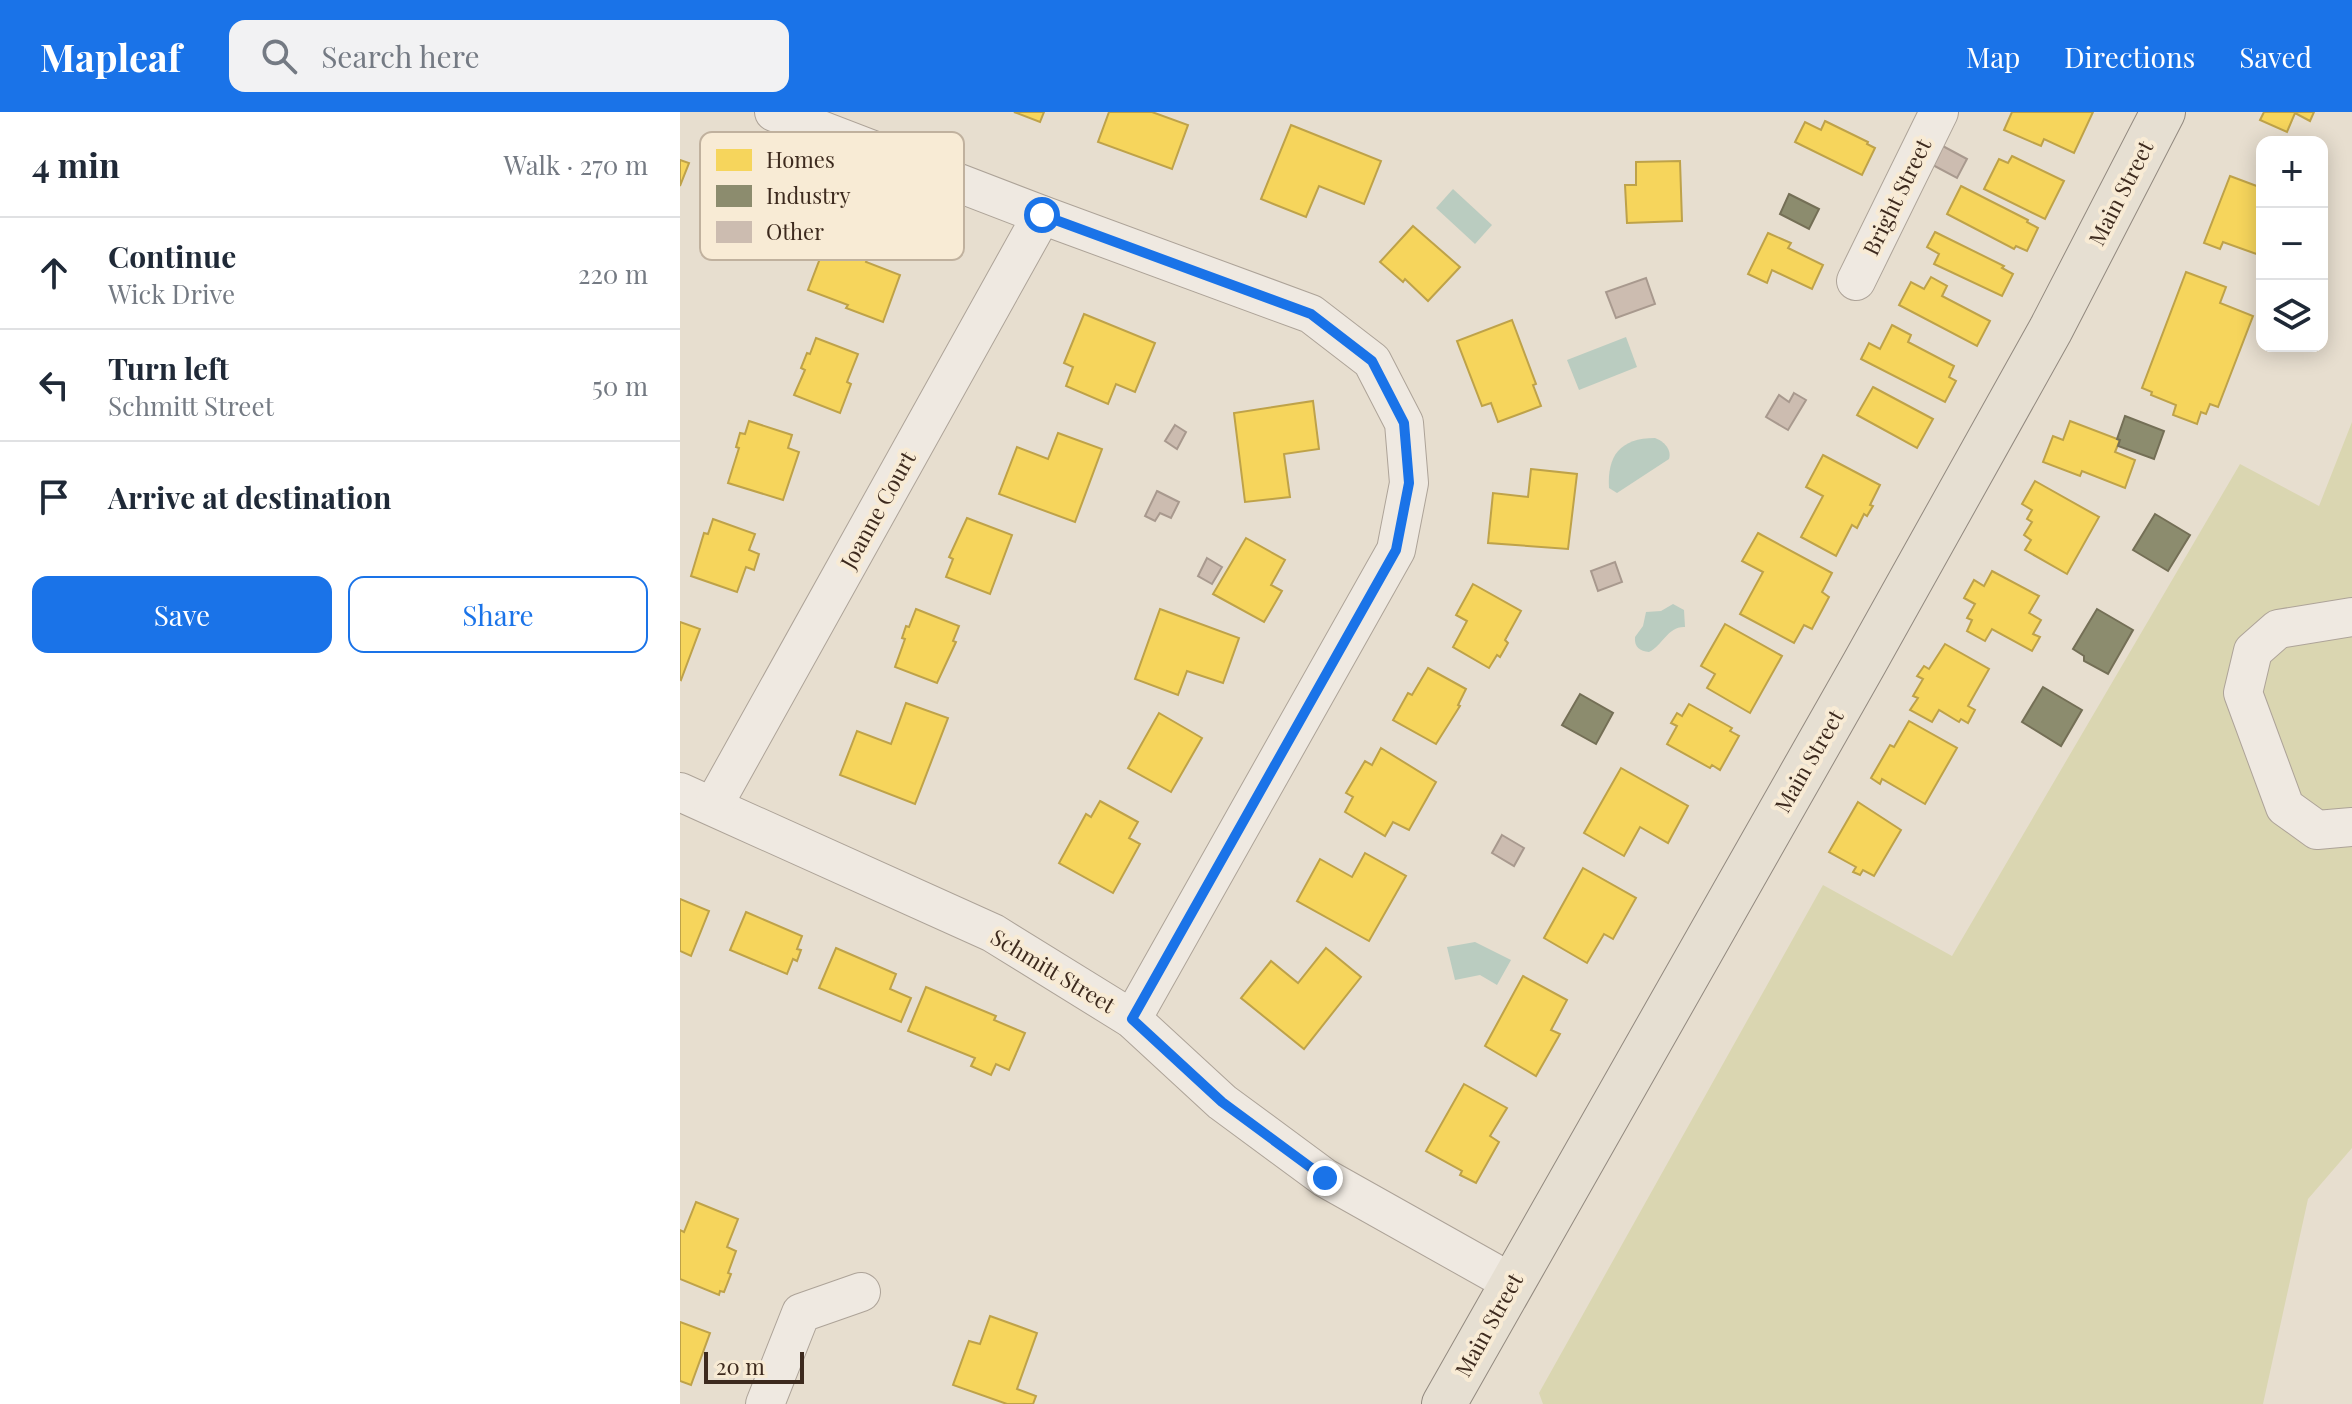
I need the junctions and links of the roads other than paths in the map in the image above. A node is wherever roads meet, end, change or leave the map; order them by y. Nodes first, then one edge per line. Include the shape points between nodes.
1 (774, 112) edge
2 (1939, 112) edge
3 (2163, 112) edge
4 (826, 132) edge
5 (964, 185) edge
6 (1042, 215) junction
7 (1856, 281) dead end
8 (2352, 617) edge
9 (696, 799) edge
10 (2352, 827) edge
11 (1132, 1019) junction
12 (1512, 1283) junction
13 (861, 1292) dead end
14 (765, 1404) edge
15 (1444, 1404) edge

1 - 4 street
2 - 7 street, Bright Street
3 - 12 main road, Main Street via 2051,329
5 - 6 street
6 - 9 street, Joanne Court
6 - 11 street via 1311,314 1372,361 1404,423 1409,483 1396,550
8 - 10 street via 2278,629 2253,651 2243,693 2285,807 2317,830
9 - 11 street, Schmitt Street via 993,933
11 - 12 street, Schmitt Street via 1222,1102 1325,1178
12 - 15 main road, Main Street
13 - 14 street via 801,1313

